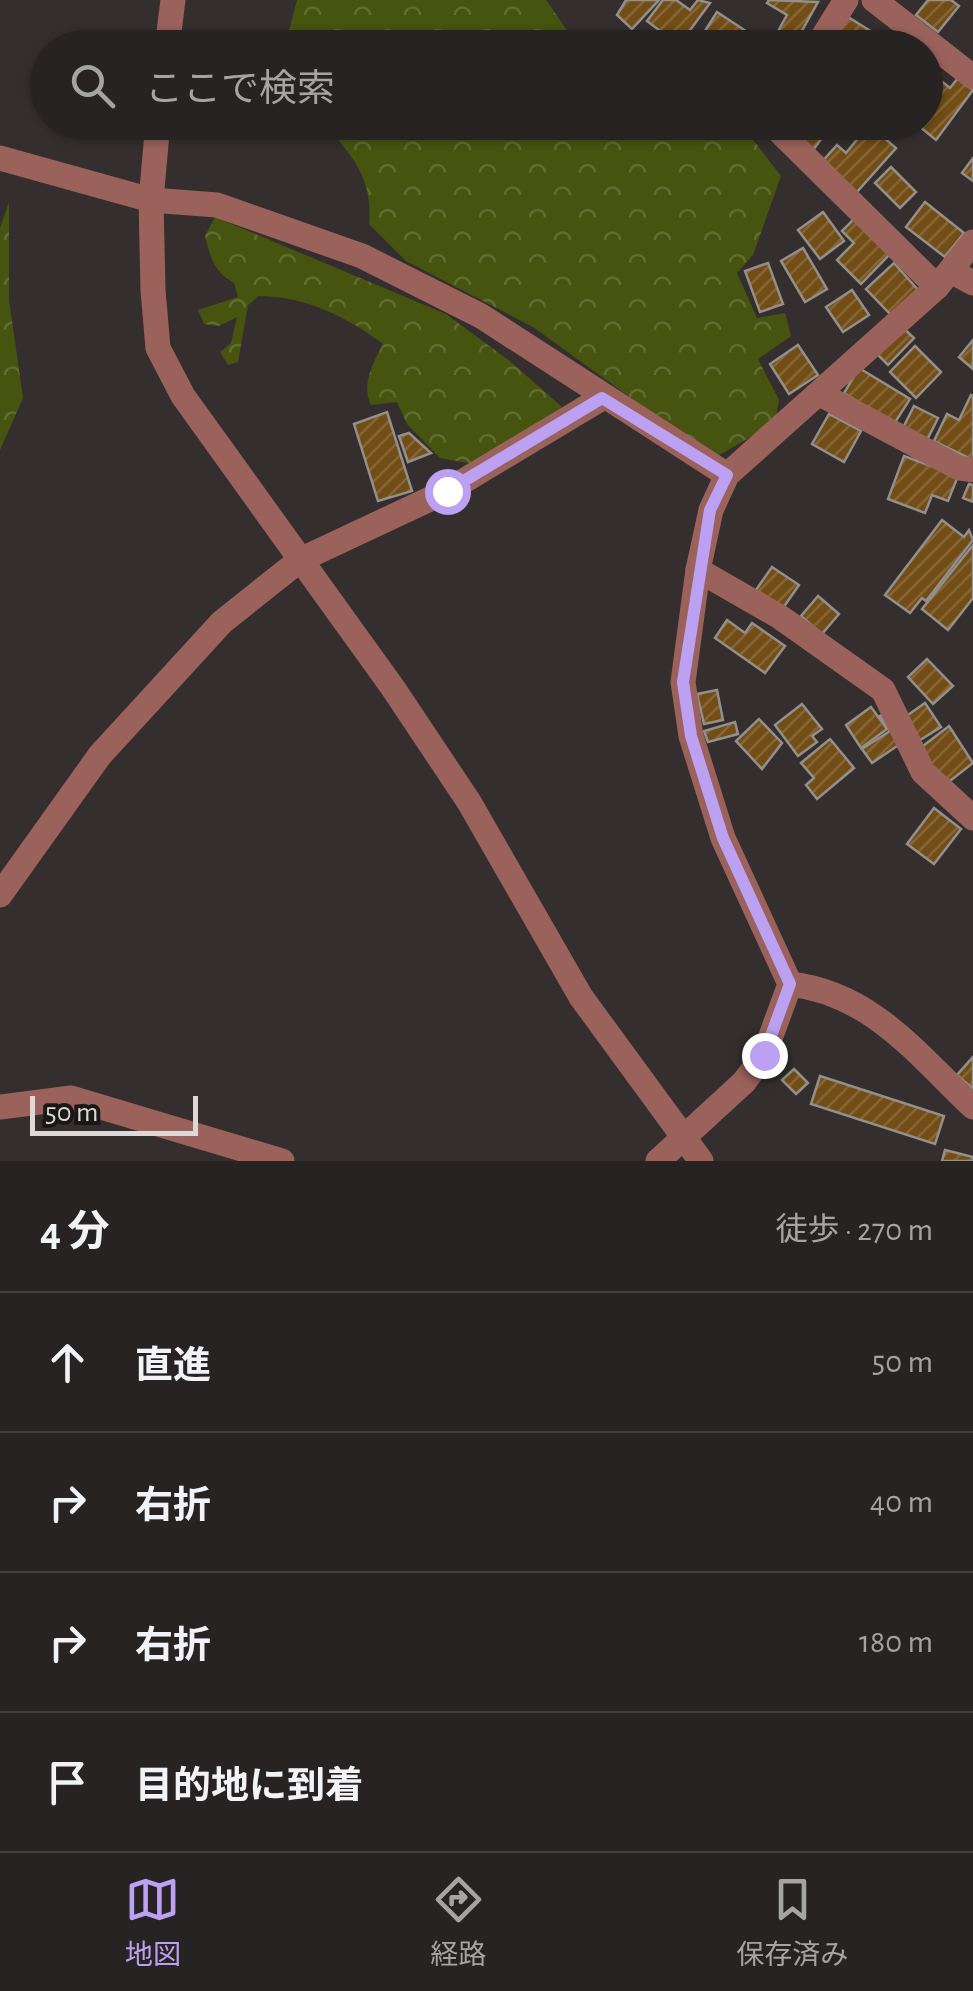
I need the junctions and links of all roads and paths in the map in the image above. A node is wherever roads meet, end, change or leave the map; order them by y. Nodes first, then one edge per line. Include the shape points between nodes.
1 (173, 0) edge
2 (846, 0) edge
3 (874, 0) edge
4 (169, 30) edge
5 (827, 30) edge
6 (913, 30) edge
7 (943, 54) edge
8 (973, 77) edge
9 (156, 140) edge
10 (791, 140) edge
11 (0, 158) edge
12 (151, 200) junction
13 (973, 242) edge
14 (954, 280) edge
15 (820, 394) junction
16 (602, 398) junction
17 (973, 470) edge
18 (727, 475) junction
19 (300, 560) junction
20 (698, 570) junction
21 (973, 818) edge
22 (0, 895) edge
23 (790, 984) junction
24 (0, 1107) edge
25 (973, 1107) edge
26 (681, 1138) junction
27 (282, 1161) edge
28 (658, 1161) edge
29 (701, 1161) edge

1 - 4 street
2 - 5 street
3 - 6 street
7 - 8 street
9 - 12 street
10 - 14 street
11 - 12 street
12 - 16 street via 217,205 362,256 481,316
12 - 19 street via 158,348 184,396
13 - 14 street
14 - 15 street via 856,356
15 - 17 street
15 - 18 street
16 - 18 street
16 - 19 street via 447,491
18 - 20 street via 710,510
19 - 22 street via 222,622 100,755
19 - 26 street via 469,802 580,997
20 - 21 street via 780,617 883,690 923,772
20 - 23 street via 683,682 691,736 723,838
23 - 25 street via 822,988 888,1023
23 - 26 street via 764,1055
24 - 27 street via 71,1098
26 - 28 street
26 - 29 street

